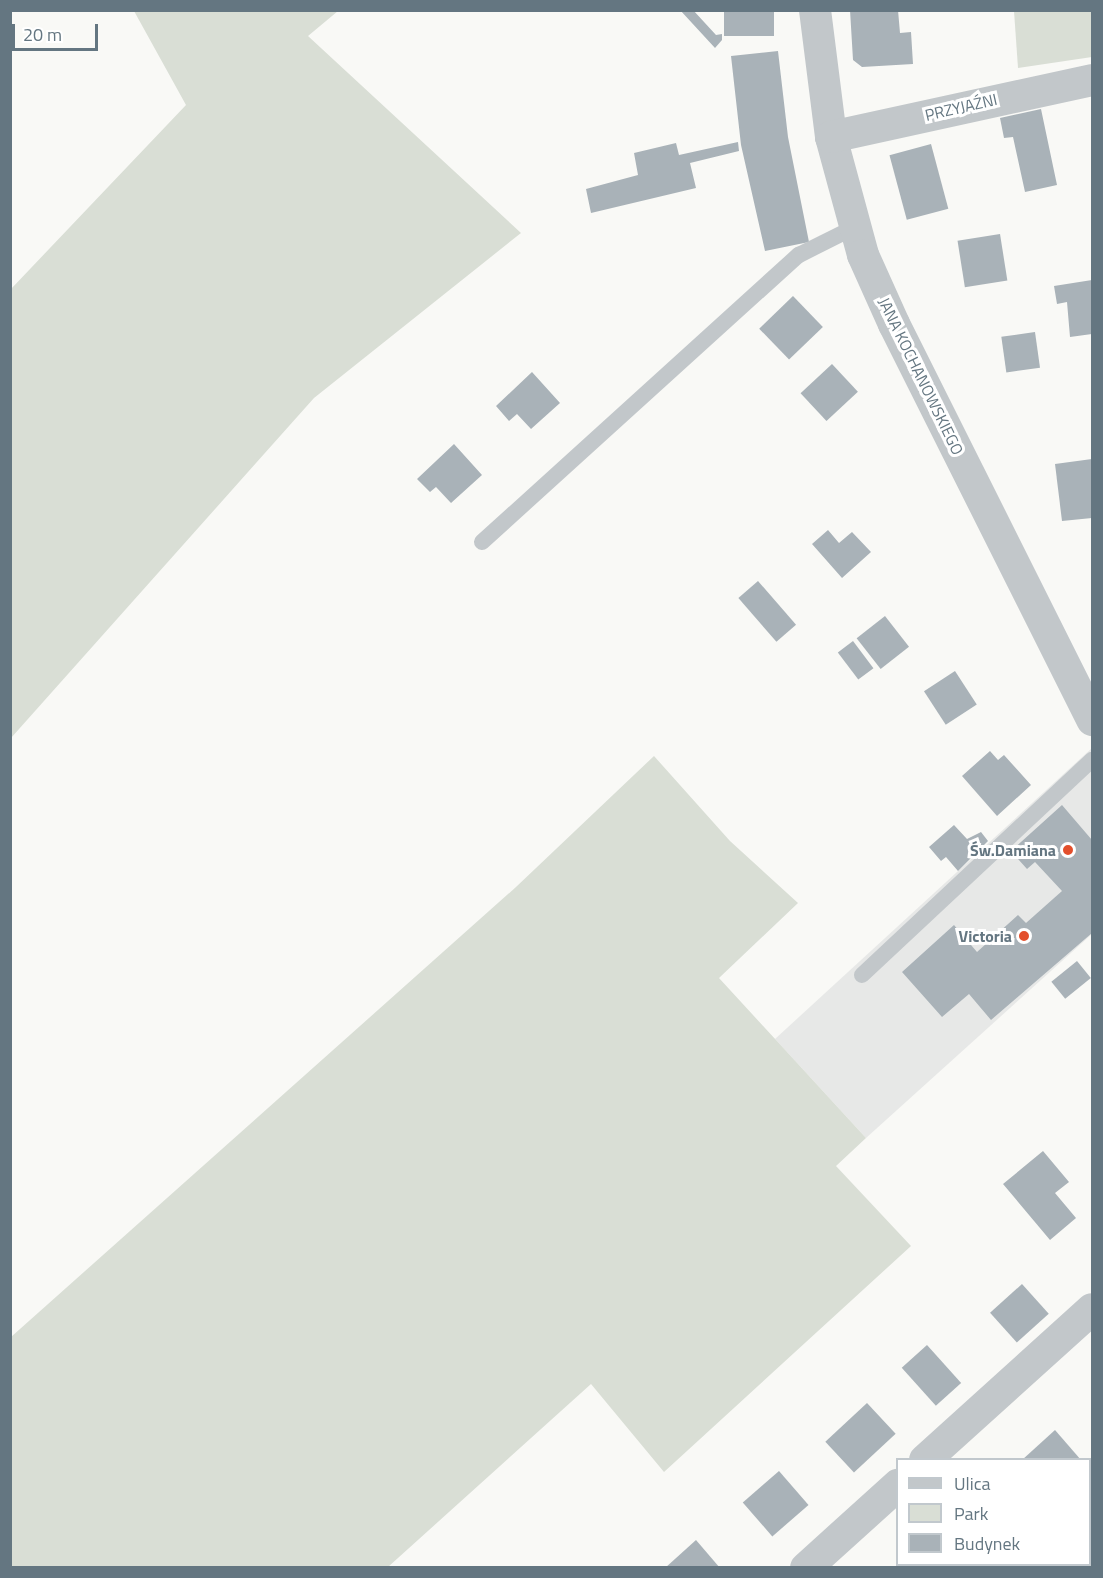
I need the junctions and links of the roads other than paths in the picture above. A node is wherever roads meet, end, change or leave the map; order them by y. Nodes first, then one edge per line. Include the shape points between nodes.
1 (815, 10) edge
2 (1092, 80) edge
3 (831, 137) junction
4 (854, 228) junction
5 (482, 542) dead end
6 (1092, 720) edge
7 (1092, 760) edge
8 (862, 975) dead end
9 (1092, 1309) edge
10 (927, 1458) edge
11 (896, 1486) edge
12 (806, 1568) edge

1 - 3 street, JANA KOCHANOWSKIEGO
2 - 3 street, PRZYJAŹNI
3 - 4 street, JANA KOCHANOWSKIEGO
4 - 5 lane via 799,255
4 - 6 street, JANA KOCHANOWSKIEGO via 894,324
7 - 8 lane
9 - 10 street
11 - 12 street

